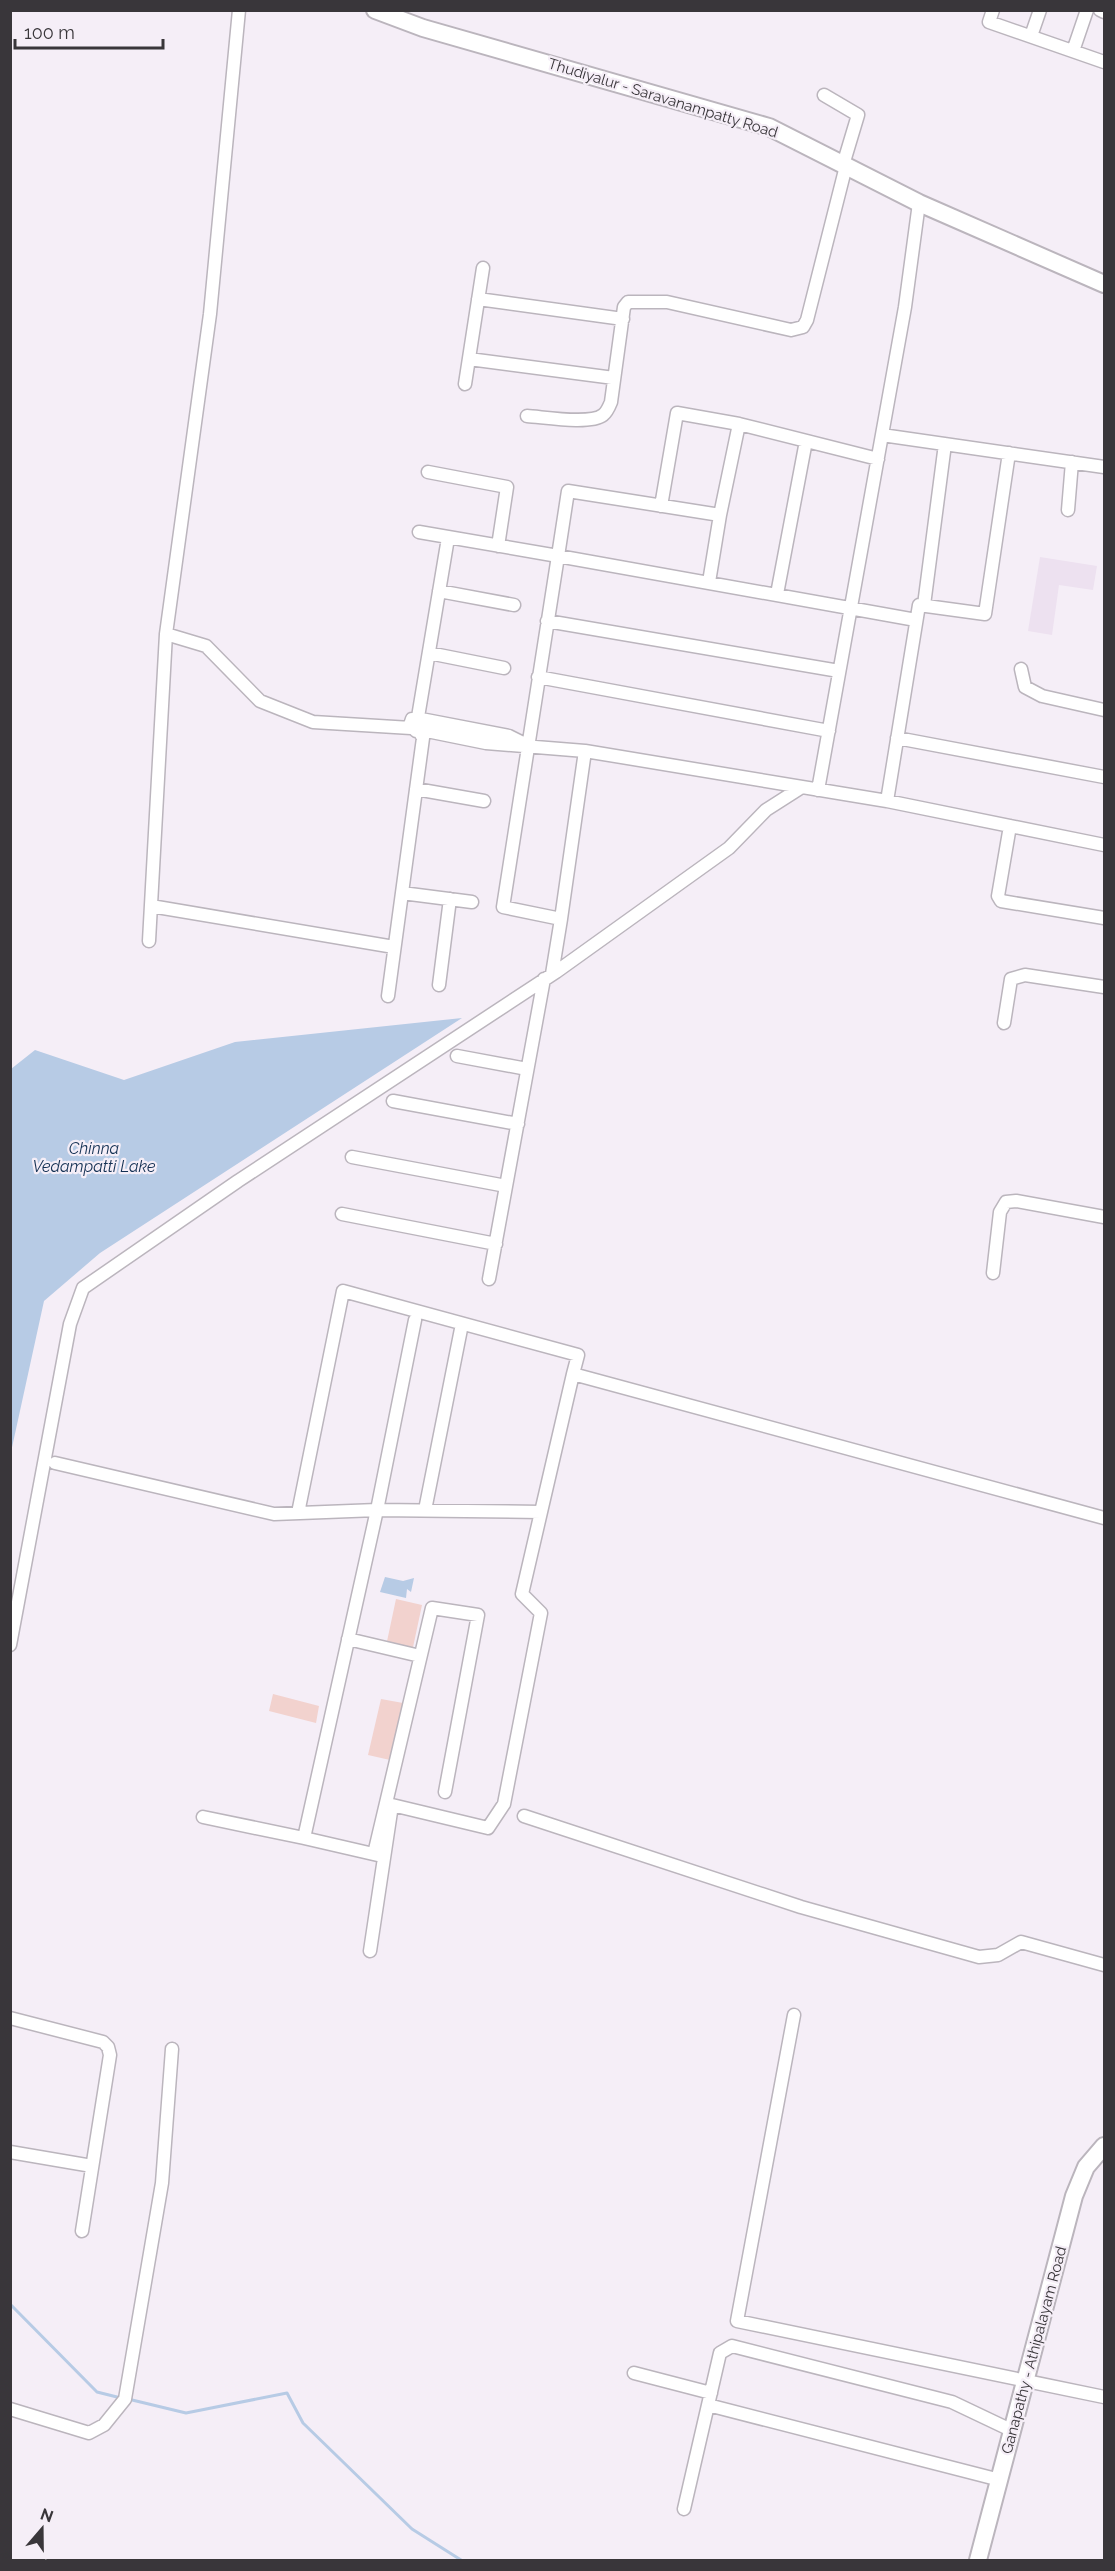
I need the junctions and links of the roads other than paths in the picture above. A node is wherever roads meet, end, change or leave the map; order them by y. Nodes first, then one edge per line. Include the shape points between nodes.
1 (239, 10) edge
2 (375, 10) edge
3 (993, 10) edge
4 (1040, 10) edge
5 (1088, 10) edge
6 (1100, 10) edge
7 (1104, 12) edge
8 (1031, 36) junction
9 (1073, 51) junction
10 (1104, 62) edge
11 (824, 94) dead end
12 (845, 165) junction
13 (919, 203) junction
14 (483, 268) dead end
15 (1104, 284) edge
16 (478, 299) junction
17 (623, 319) junction
18 (469, 359) junction
19 (614, 378) junction
20 (465, 384) dead end
21 (527, 416) dead end
22 (739, 424) junction
23 (882, 435) junction
24 (806, 441) junction
25 (945, 444) junction
26 (1009, 453) junction
27 (878, 459) junction
28 (1072, 462) junction
29 (1104, 467) edge
30 (428, 472) dead end
31 (661, 506) junction
32 (1068, 510) dead end
33 (720, 515) junction
34 (419, 532) dead end
35 (448, 538) junction
36 (498, 546) junction
37 (558, 556) junction
38 (709, 582) junction
39 (439, 591) junction
40 (777, 594) junction
41 (514, 604) dead end
42 (924, 605) junction
43 (851, 607) junction
44 (916, 620) junction
45 (547, 621) junction
46 (166, 634) junction
47 (429, 653) junction
48 (504, 668) dead end
49 (1021, 669) dead end
50 (839, 671) junction
51 (538, 677) junction
52 (1104, 710) edge
53 (418, 725) junction
54 (828, 731) junction
55 (897, 738) junction
56 (529, 746) junction
57 (585, 751) junction
58 (1104, 777) edge
59 (802, 787) junction
60 (416, 789) junction
61 (818, 790) junction
62 (484, 801) dead end
63 (887, 801) junction
64 (1011, 826) junction
65 (1104, 845) edge
66 (402, 893) junction
67 (450, 899) junction
68 (472, 902) dead end
69 (151, 906) junction
70 (1104, 918) edge
71 (561, 920) junction
72 (149, 941) dead end
73 (394, 947) junction
74 (548, 977) junction
75 (439, 985) dead end
76 (1104, 987) edge
77 (388, 996) dead end
78 (1004, 1023) dead end
79 (457, 1056) dead end
80 (527, 1070) junction
81 (393, 1101) dead end
82 (518, 1124) junction
83 (352, 1157) dead end
84 (506, 1186) junction
85 (342, 1215) dead end
86 (1104, 1217) edge
87 (496, 1244) junction
88 (993, 1273) dead end
89 (489, 1279) dead end
90 (415, 1320) dead end
91 (462, 1324) junction
92 (573, 1374) junction
93 (55, 1463) dead end
94 (376, 1510) junction
95 (425, 1510) junction
96 (541, 1512) junction
97 (298, 1513) junction
98 (1104, 1518) edge
99 (348, 1639) junction
100 (10, 1645) edge
101 (420, 1656) junction
102 (445, 1792) dead end
103 (524, 1816) dead end
104 (203, 1817) dead end
105 (304, 1838) junction
106 (379, 1855) junction
107 (370, 1951) dead end
108 (1104, 1965) edge
109 (794, 2015) dead end
110 (10, 2018) edge
111 (172, 2049) dead end
112 (1104, 2146) edge
113 (10, 2152) edge
114 (92, 2166) junction
115 (82, 2231) dead end
116 (634, 2373) dead end
117 (1026, 2380) junction
118 (1104, 2397) edge
119 (710, 2399) junction
120 (10, 2409) edge
121 (1013, 2431) junction
122 (1000, 2480) junction
123 (684, 2509) dead end
124 (978, 2560) edge

1 - 46 street via 210,314
2 - 12 main road, Thudiyalur - Saravanampatty Road via 423,28 769,127
3 - 8 street via 989,22
4 - 8 street
5 - 9 street
6 - 7 street
8 - 9 street
9 - 10 street
11 - 12 street via 858,115
12 - 13 main road, Thudiyalur - Saravanampatty Road
12 - 17 street via 803,327 791,330 667,302 628,302
13 - 15 main road, Thudiyalur - Saravanampatty Road
13 - 23 street
14 - 16 street
16 - 17 street
16 - 18 street
17 - 19 street
18 - 19 street
18 - 20 street
19 - 21 street via 611,402 602,416
22 - 24 street
22 - 31 street via 677,413
22 - 33 street
23 - 25 street
23 - 27 street
24 - 27 street
24 - 40 street
25 - 26 street
25 - 42 street
26 - 28 street
26 - 42 street via 985,614
27 - 43 street
28 - 29 street
28 - 32 street
30 - 36 street via 507,487
31 - 33 street
31 - 37 street via 568,491
33 - 38 street
34 - 35 street
35 - 36 street
35 - 39 street
36 - 37 street
37 - 38 street
37 - 45 street
38 - 40 street
39 - 41 street
39 - 47 street
40 - 43 street
42 - 44 street via 919,605
43 - 44 street
43 - 50 street
44 - 55 street
45 - 50 street
45 - 51 street
46 - 53 street via 206,646 260,700 313,722
46 - 69 street
47 - 48 street
47 - 53 street
49 - 52 street via 1025,687 1042,696
50 - 54 street
51 - 54 street
51 - 56 street
53 - 56 street via 509,736
53 - 60 street via 423,738
54 - 61 street
55 - 58 street
55 - 63 street
56 - 57 street
56 - 71 street via 503,907
57 - 59 street
57 - 71 street
59 - 61 street
59 - 74 street via 766,810 729,848
60 - 62 street
60 - 66 street
61 - 63 street
63 - 64 street
64 - 65 street
64 - 70 street via 1001,901
66 - 67 street
66 - 73 street
67 - 68 street
67 - 75 street
69 - 72 street
69 - 73 street
71 - 74 street
73 - 77 street
74 - 80 street
74 - 100 street via 83,1288 70,1324
76 - 78 street via 1025,975 1011,979
79 - 80 street
80 - 82 street
81 - 82 street
82 - 84 street
83 - 84 street
84 - 87 street
85 - 87 street
86 - 88 street via 1006,1202 1000,1212
87 - 89 street
90 - 94 street
91 - 92 street via 578,1355
91 - 95 street
91 - 97 street via 343,1291
92 - 96 street
92 - 98 street
93 - 97 street via 274,1514
94 - 95 street
94 - 97 street
94 - 99 street
95 - 96 street
96 - 106 street via 522,1594 541,1613 504,1804 488,1828 392,1805
99 - 101 street
99 - 105 street
101 - 102 street via 432,1608 478,1615
101 - 106 street
103 - 108 street via 801,1907 980,1957 998,1954 1021,1942
104 - 105 street
105 - 106 street
106 - 107 street
109 - 117 street via 737,2321
110 - 114 street via 103,2042 108,2047 110,2055
111 - 120 street via 162,2183 126,2399 104,2425 89,2433
112 - 117 main road, Ganapathy - Athipalayam Road via 1086,2166 1074,2196
113 - 114 street
114 - 115 street
116 - 119 street
117 - 118 street
117 - 121 main road, Ganapathy - Athipalayam Road
119 - 121 street via 720,2353 732,2346 952,2402
119 - 122 street
119 - 123 street
121 - 122 main road, Ganapathy - Athipalayam Road
122 - 124 main road, Ganapathy - Athipalayam Road

